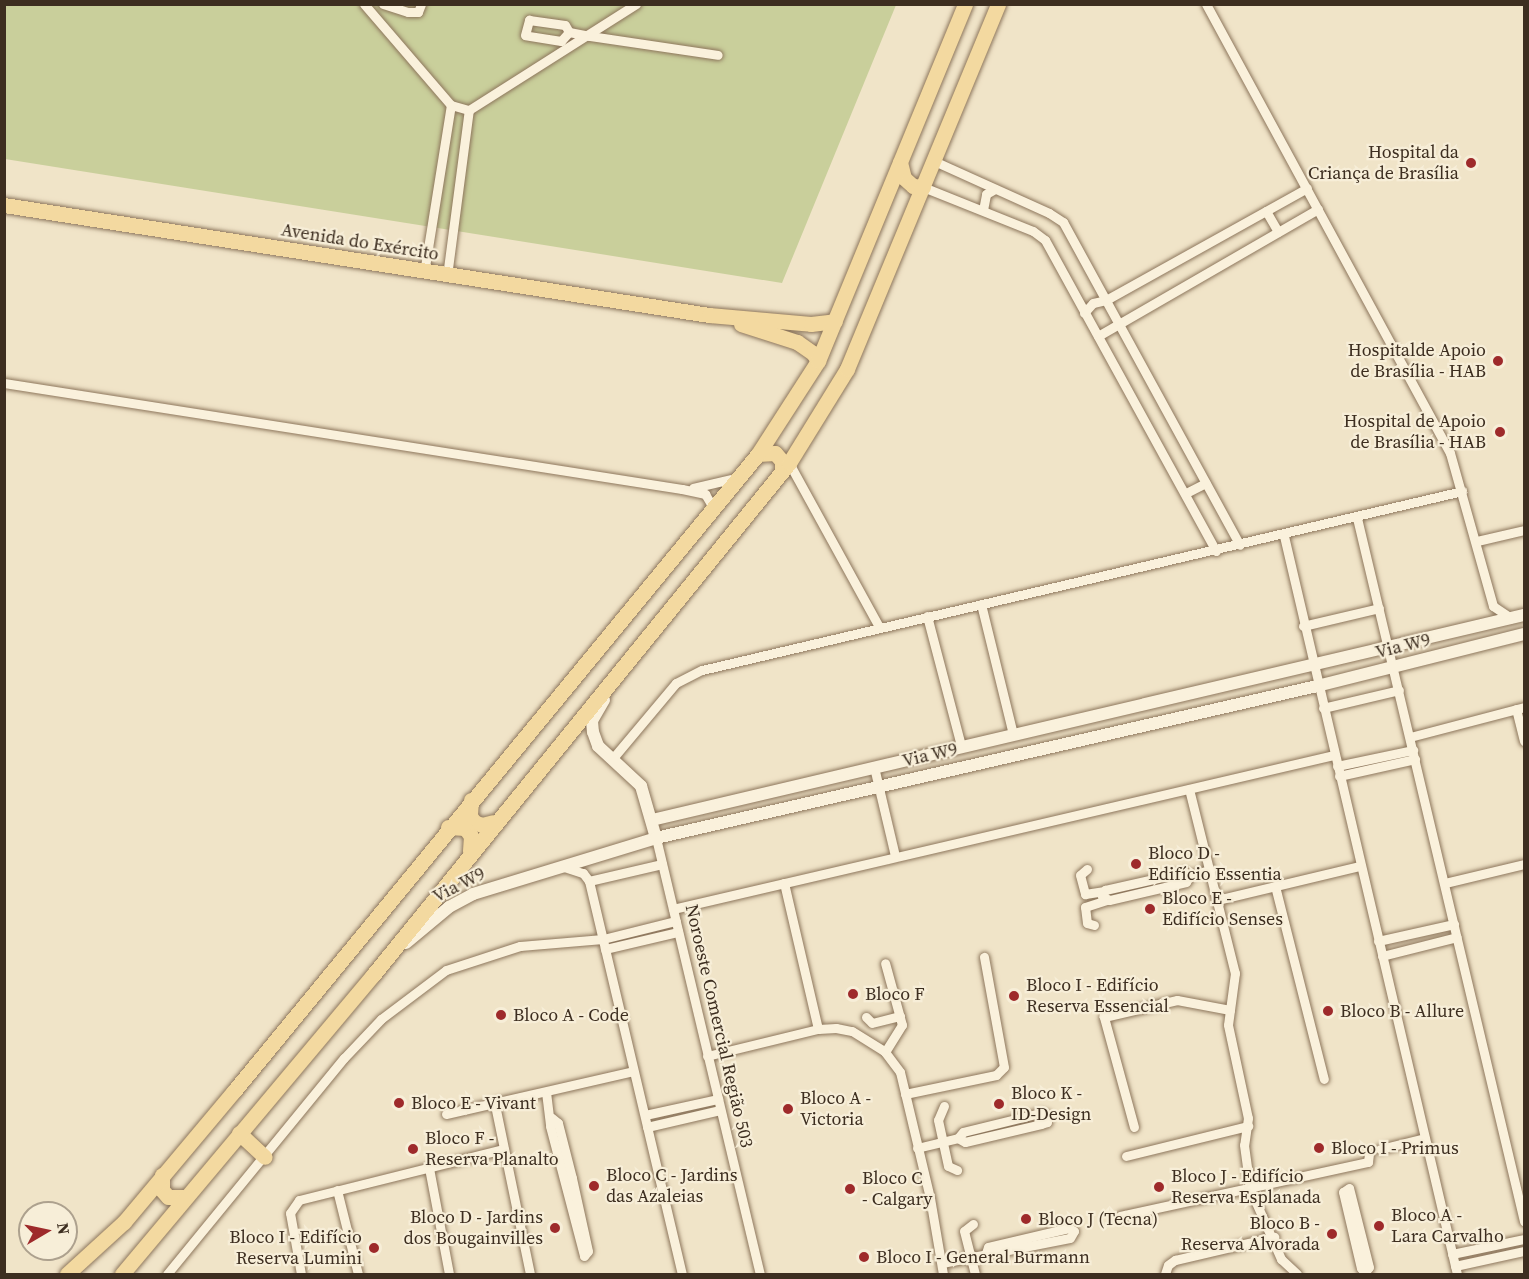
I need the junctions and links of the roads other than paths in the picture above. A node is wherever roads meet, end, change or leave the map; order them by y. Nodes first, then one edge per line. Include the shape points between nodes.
1 (364, 4) edge
2 (383, 4) edge
3 (421, 4) edge
4 (636, 4) edge
5 (965, 4) edge
6 (998, 4) edge
7 (1206, 4) edge
8 (568, 32) dead end
9 (590, 36) junction
10 (718, 55) dead end
11 (451, 105) junction
12 (469, 110) junction
13 (934, 160) junction
14 (900, 162) junction
15 (923, 187) junction
16 (1307, 188) junction
17 (995, 189) junction
18 (888, 194) junction
19 (4, 205) edge
20 (915, 207) junction
21 (1318, 209) junction
22 (983, 210) junction
23 (1266, 211) junction
24 (1278, 232) junction
25 (424, 273) junction
26 (447, 276) junction
27 (1106, 300) junction
28 (1084, 313) junction
29 (709, 315) junction
30 (835, 321) junction
31 (1119, 322) junction
32 (1098, 336) junction
33 (818, 361) junction
34 (4, 384) edge
35 (758, 454) junction
36 (786, 467) junction
37 (739, 476) junction
38 (1206, 483) junction
39 (682, 489) junction
40 (1462, 491) junction
41 (1185, 493) junction
42 (710, 511) junction
43 (1357, 518) junction
44 (1524, 530) edge
45 (1284, 536) junction
46 (1477, 541) junction
47 (1240, 545) junction
48 (1216, 551) junction
49 (981, 604) junction
50 (1493, 606) junction
51 (1379, 608) junction
52 (1524, 615) edge
53 (927, 616) junction
54 (1511, 618) junction
55 (1483, 625) junction
56 (1303, 626) junction
57 (879, 627) junction
58 (1524, 634) edge
59 (1389, 646) junction
60 (631, 655) junction
61 (1312, 664) junction
62 (1394, 667) junction
63 (1317, 686) junction
64 (1399, 690) junction
65 (1323, 708) junction
66 (1520, 708) edge
67 (1012, 734) junction
68 (1410, 737) junction
69 (1524, 741) edge
70 (961, 746) junction
71 (938, 752) junction
72 (1414, 754) junction
73 (1334, 756) junction
74 (613, 758) junction
75 (1336, 766) junction
76 (874, 767) junction
77 (944, 770) junction
78 (1339, 776) junction
79 (834, 777) junction
80 (878, 785) junction
81 (1189, 789) junction
82 (835, 795) junction
83 (471, 800) junction
84 (652, 820) junction
85 (493, 822) junction
86 (448, 827) junction
87 (656, 838) junction
88 (470, 851) junction
89 (895, 856) junction
90 (662, 864) junction
91 (1524, 864) edge
92 (559, 866) junction
93 (1360, 866) junction
94 (1087, 869) dead end
95 (1210, 870) junction
96 (589, 881) junction
97 (784, 883) junction
98 (1445, 884) junction
99 (1275, 886) junction
100 (1105, 896) junction
101 (1217, 900) junction
102 (673, 909) junction
103 (676, 921) junction
104 (1454, 924) junction
105 (1094, 925) dead end
106 (678, 932) junction
107 (1457, 937) junction
108 (1378, 941) junction
109 (604, 944) junction
110 (1382, 956) junction
111 (984, 957) dead end
112 (885, 963) dead end
113 (373, 975) junction
114 (1230, 1010) junction
115 (900, 1016) junction
116 (866, 1017) dead end
117 (818, 1029) junction
118 (885, 1052) junction
119 (707, 1056) junction
120 (633, 1071) junction
121 (1324, 1079) dead end
122 (546, 1092) junction
123 (905, 1094) junction
124 (717, 1099) junction
125 (495, 1105) junction
126 (944, 1106) dead end
127 (720, 1110) junction
128 (446, 1114) dead end
129 (645, 1115) junction
130 (552, 1118) junction
131 (647, 1126) junction
132 (1248, 1126) junction
133 (1134, 1127) dead end
134 (239, 1132) junction
135 (958, 1138) junction
136 (1425, 1138) junction
137 (943, 1142) junction
138 (918, 1148) junction
139 (504, 1149) junction
140 (1380, 1149) dead end
141 (1369, 1154) dead end
142 (1126, 1156) dead end
143 (265, 1157) junction
144 (429, 1168) junction
145 (957, 1170) dead end
146 (162, 1176) junction
147 (1250, 1189) junction
148 (337, 1190) junction
149 (184, 1197) junction
150 (1120, 1216) dead end
151 (1524, 1221) edge
152 (973, 1224) dead end
153 (1274, 1237) junction
154 (1524, 1239) edge
155 (1524, 1251) edge
156 (986, 1253) junction
157 (1452, 1254) junction
158 (971, 1256) junction
159 (942, 1263) junction
160 (1456, 1270) edge
161 (1365, 1273) edge
162 (67, 1275) edge
163 (122, 1275) edge
164 (168, 1275) edge
165 (301, 1275) edge
166 (358, 1275) edge
167 (449, 1275) edge
168 (530, 1275) edge
169 (682, 1275) edge
170 (760, 1275) edge
171 (943, 1275) edge
172 (975, 1275) edge
173 (1165, 1275) edge
174 (1297, 1275) edge

1 - 11 street
2 - 3 street via 418,12
4 - 9 street
5 - 14 main road
6 - 13 main road
7 - 16 street
8 - 9 street
9 - 10 street
9 - 12 street
11 - 12 street
11 - 25 street
12 - 26 street
13 - 15 main road
13 - 17 street
14 - 15 main road via 904,178 913,186
14 - 18 main road
15 - 20 main road
15 - 22 street
16 - 21 street
16 - 23 street
17 - 22 street via 986,194
17 - 27 street via 1057,216
18 - 20 main road via 906,192 912,196
18 - 30 main road
19 - 25 main road, Avenida do Exército
20 - 36 main road via 847,369
21 - 24 street
21 - 40 street via 1450,453
22 - 28 street via 1046,240
23 - 24 street
23 - 27 street
24 - 31 street
25 - 26 main road, Avenida do Exército
26 - 29 main road, Avenida do Exército
27 - 28 street via 1093,303
27 - 31 street
28 - 32 street
29 - 30 main road, Avenida do Exército via 811,324
29 - 33 main road, Avenida do Exército via 796,342
30 - 33 main road
31 - 32 street
31 - 38 street
32 - 41 street
33 - 35 main road
34 - 39 street
35 - 36 main road via 775,453
35 - 37 main road
36 - 57 street
36 - 60 main road
37 - 39 street via 713,486
37 - 42 main road
38 - 41 street
38 - 47 street
39 - 42 street via 705,494
40 - 43 street
40 - 46 street
41 - 48 street
42 - 83 main road
43 - 45 street
43 - 51 street
44 - 46 street
45 - 47 street
45 - 56 street
46 - 50 street
47 - 48 street
48 - 49 street
49 - 53 street
49 - 67 street
50 - 54 street
50 - 55 street
51 - 56 street
51 - 59 street
52 - 54 street, Via W9
53 - 57 street
53 - 70 street
54 - 55 street, Via W9
55 - 59 street, Via W9
56 - 61 street
57 - 74 street via 689,674 676,682
58 - 62 street, Via W9
59 - 61 street, Via W9
59 - 62 street
60 - 74 street, Noroeste Comercial Região 503 via 627,674 592,721 598,746
60 - 85 main road
61 - 63 street
61 - 67 street, Via W9
62 - 63 street, Via W9
62 - 64 street
63 - 65 street
63 - 77 street, Via W9
64 - 65 street
64 - 68 street
65 - 73 street
66 - 68 street
66 - 69 street
67 - 70 street, Via W9
68 - 72 street
70 - 71 street, Via W9
71 - 76 street, Via W9
71 - 77 street via 945,762
72 - 75 street
72 - 78 street
72 - 98 street
73 - 75 street
73 - 81 street
74 - 84 street, Noroeste Comercial Região 503 via 641,786
75 - 78 street
76 - 79 street, Via W9
76 - 80 street
77 - 80 street, Via W9
78 - 93 street
79 - 82 street
79 - 84 street, Via W9
80 - 82 street, Via W9
80 - 89 street
81 - 89 street
81 - 95 street
82 - 87 street, Via W9
83 - 85 main road via 470,816 474,822
83 - 86 main road
84 - 87 street, Noroeste Comercial Região 503
85 - 88 main road
86 - 88 main road via 465,828 471,836
86 - 146 main road
87 - 90 street, Noroeste Comercial Região 503
87 - 92 street, Via W9
88 - 113 main road
89 - 97 street
90 - 96 street
90 - 102 street, Noroeste Comercial Região 503
91 - 98 street
92 - 96 street via 583,873
92 - 113 street, Via W9 via 496,885 449,907
93 - 99 street
93 - 108 street
94 - 100 street via 1080,875 1085,894
95 - 100 street via 1190,875 1184,872
95 - 101 street
96 - 109 street
97 - 102 street
97 - 117 street
98 - 104 street
99 - 101 street
99 - 121 street
100 - 105 street via 1085,907 1088,923
101 - 114 street via 1235,973
102 - 103 street, Noroeste Comercial Região 503
103 - 106 street, Noroeste Comercial Região 503
103 - 109 street
104 - 107 street
104 - 108 street
106 - 109 street
106 - 119 street, Noroeste Comercial Região 503
107 - 110 street
107 - 151 street
108 - 110 street
109 - 120 street
109 - 143 street via 520,946 446,970 381,1019
110 - 136 street
111 - 123 street via 1004,1067 996,1075
112 - 115 street
113 - 134 main road
114 - 132 street via 1230,1039
114 - 133 street via 1178,1000 1104,1017
115 - 116 street via 872,1023
115 - 118 street via 901,1029
117 - 118 street via 852,1031
117 - 119 street
118 - 123 street via 900,1072
119 - 124 street, Noroeste Comercial Região 503
120 - 122 street
120 - 129 street
122 - 125 street
122 - 130 street
123 - 138 street
124 - 127 street, Noroeste Comercial Região 503
124 - 129 street
125 - 128 street
125 - 139 street
126 - 137 street via 938,1113
127 - 131 street
127 - 170 street, Noroeste Comercial Região 503
129 - 131 street
130 - 130 street via 553,1137 584,1256 588,1251 572,1178 558,1123
131 - 169 street
132 - 142 street
132 - 147 street via 1244,1145
134 - 143 main road
134 - 149 main road
135 - 135 street via 965,1142 1046,1123 1047,1115 1040,1113 963,1132
135 - 137 street
136 - 140 street
136 - 157 street
137 - 138 street
137 - 145 street via 948,1166
138 - 159 street
139 - 144 street
139 - 168 street
141 - 147 street via 1368,1162
143 - 164 street
144 - 148 street
144 - 167 street
146 - 149 main road via 162,1190 168,1197
146 - 162 main road via 124,1222
147 - 150 street via 1206,1195
147 - 153 street
148 - 165 street via 293,1204 290,1213
148 - 166 street
149 - 163 main road
152 - 158 street via 964,1231
153 - 173 street via 1175,1260 1168,1265
153 - 174 street via 1281,1259
154 - 157 street
155 - 160 street
156 - 156 street via 1070,1238 1074,1231 1069,1228 988,1247
156 - 158 street
157 - 160 street
158 - 159 street
158 - 172 street
159 - 171 street
161 - 161 street via 1369,1267 1348,1188 1343,1192 1360,1268

